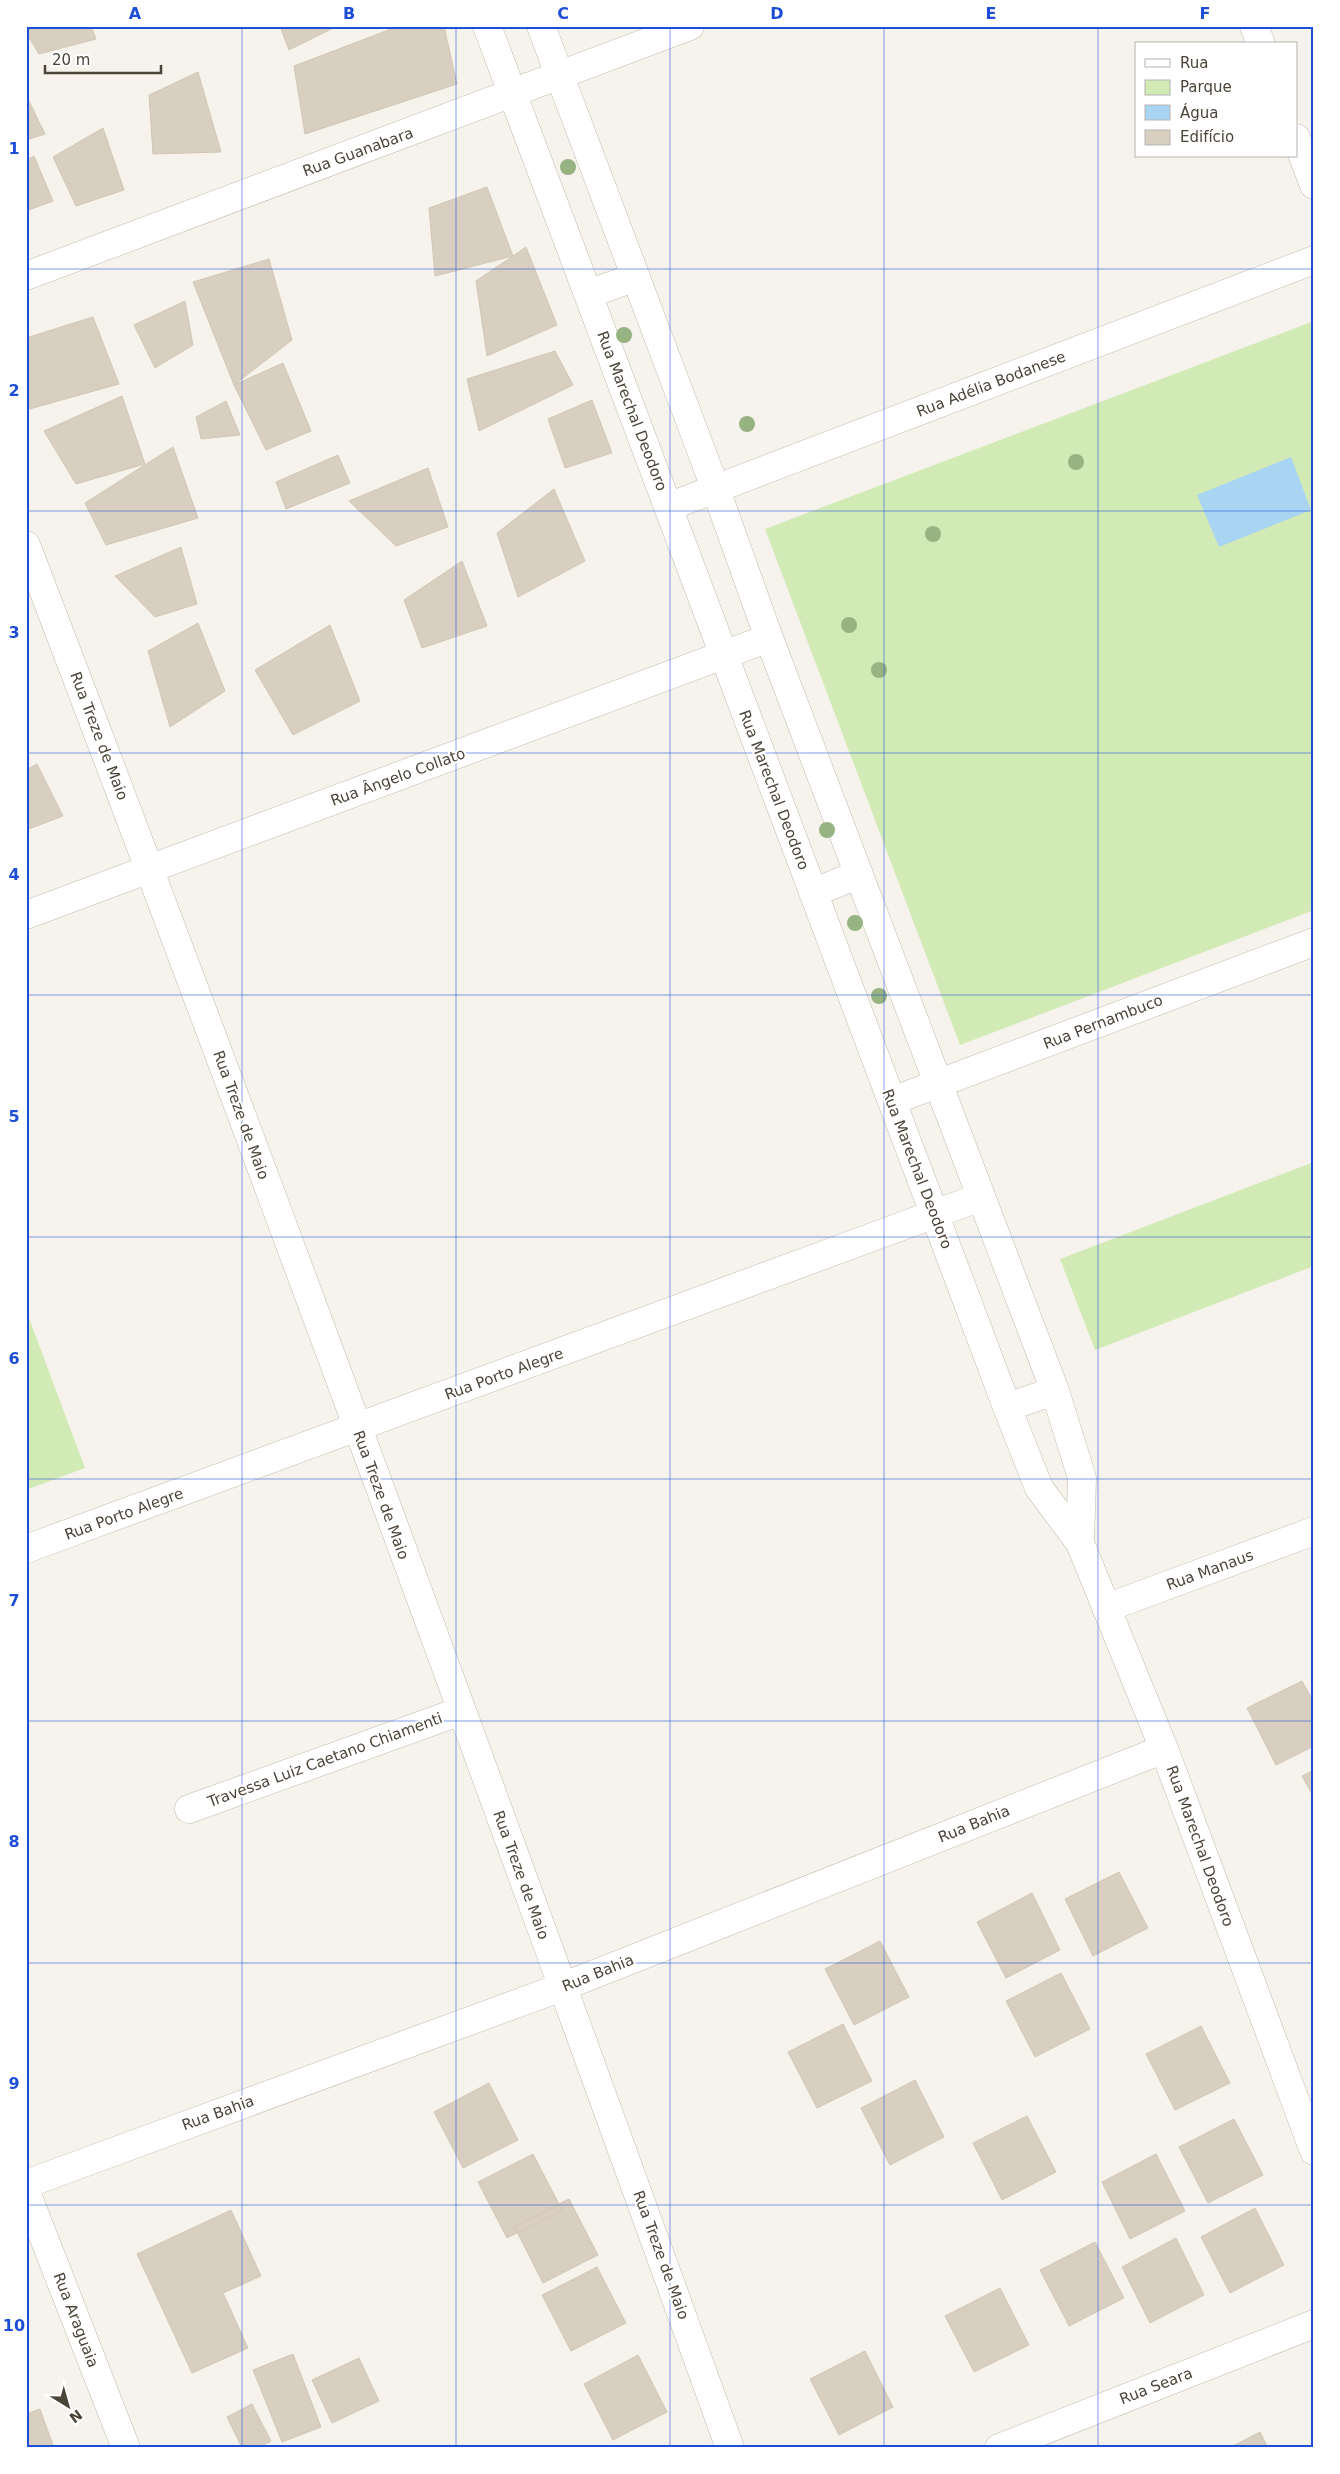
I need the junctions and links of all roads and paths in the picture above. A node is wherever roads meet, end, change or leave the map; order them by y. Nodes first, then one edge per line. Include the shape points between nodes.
1 (487, 26) edge
2 (541, 26) edge
3 (690, 26) edge
4 (1254, 26) edge
5 (1260, 42) edge
6 (560, 76) junction
7 (513, 94) junction
8 (1298, 143) edge
9 (1314, 185) edge
10 (1314, 260) edge
11 (26, 276) edge
12 (636, 277) junction
13 (588, 294) junction
14 (716, 490) junction
15 (668, 507) junction
16 (26, 545) edge
17 (769, 638) junction
18 (724, 655) junction
19 (150, 870) junction
20 (858, 874) junction
21 (813, 892) junction
22 (26, 915) edge
23 (1314, 942) edge
24 (938, 1084) junction
25 (892, 1101) junction
26 (981, 1197) junction
27 (934, 1214) junction
28 (1055, 1391) junction
29 (1007, 1407) junction
30 (357, 1429) junction
31 (1314, 1531) edge
32 (1080, 1543) junction
33 (26, 1550) edge
34 (1106, 1608) junction
35 (460, 1711) junction
36 (1164, 1749) junction
37 (189, 1809) dead end
38 (562, 1987) junction
39 (1314, 2152) edge
40 (26, 2184) edge
41 (26, 2192) edge
42 (1314, 2324) edge
43 (126, 2448) edge
44 (730, 2448) edge
45 (999, 2448) edge

1 - 7 street, Rua Marechal Deodoro
2 - 6 street, Rua Marechal Deodoro
3 - 6 street, Rua Guanabara
4 - 5 street
6 - 7 street, Rua Guanabara
6 - 12 street, Rua Marechal Deodoro
7 - 11 street, Rua Guanabara
7 - 13 street, Rua Marechal Deodoro
8 - 9 street
10 - 14 street, Rua Adélia Bodanese
12 - 13 street
12 - 14 street, Rua Marechal Deodoro
13 - 15 street, Rua Marechal Deodoro
14 - 15 street, Rua Adélia Bodanese
14 - 17 street, Rua Marechal Deodoro
15 - 18 street, Rua Marechal Deodoro
16 - 19 street, Rua Treze de Maio
17 - 18 street, Rua Ângelo Collato
17 - 20 street, Rua Marechal Deodoro
18 - 19 street, Rua Ângelo Collato
18 - 21 street, Rua Marechal Deodoro
19 - 22 street, Rua Ângelo Collato
19 - 30 street, Rua Treze de Maio
20 - 21 street
20 - 24 street, Rua Marechal Deodoro
21 - 25 street, Rua Marechal Deodoro
23 - 24 street, Rua Pernambuco
24 - 25 street, Rua Pernambuco
24 - 26 street, Rua Marechal Deodoro
25 - 27 street, Rua Marechal Deodoro
26 - 27 street, Rua Porto Alegre
26 - 28 street, Rua Marechal Deodoro
27 - 29 street, Rua Marechal Deodoro
27 - 30 street, Rua Porto Alegre
28 - 29 street
28 - 32 street, Rua Marechal Deodoro via 1082,1478
29 - 32 street, Rua Marechal Deodoro via 1039,1488
30 - 33 street, Rua Porto Alegre
30 - 35 street, Rua Treze de Maio
31 - 34 street, Rua Manaus
32 - 34 street, Rua Marechal Deodoro
34 - 36 street, Rua Marechal Deodoro
35 - 37 street, Travessa Luiz Caetano Chiamenti
35 - 38 street, Rua Treze de Maio
36 - 38 street, Rua Bahia
36 - 39 street, Rua Marechal Deodoro
38 - 40 street, Rua Bahia
38 - 44 street, Rua Treze de Maio
41 - 43 street, Rua Araguaia
42 - 45 street, Rua Seara

